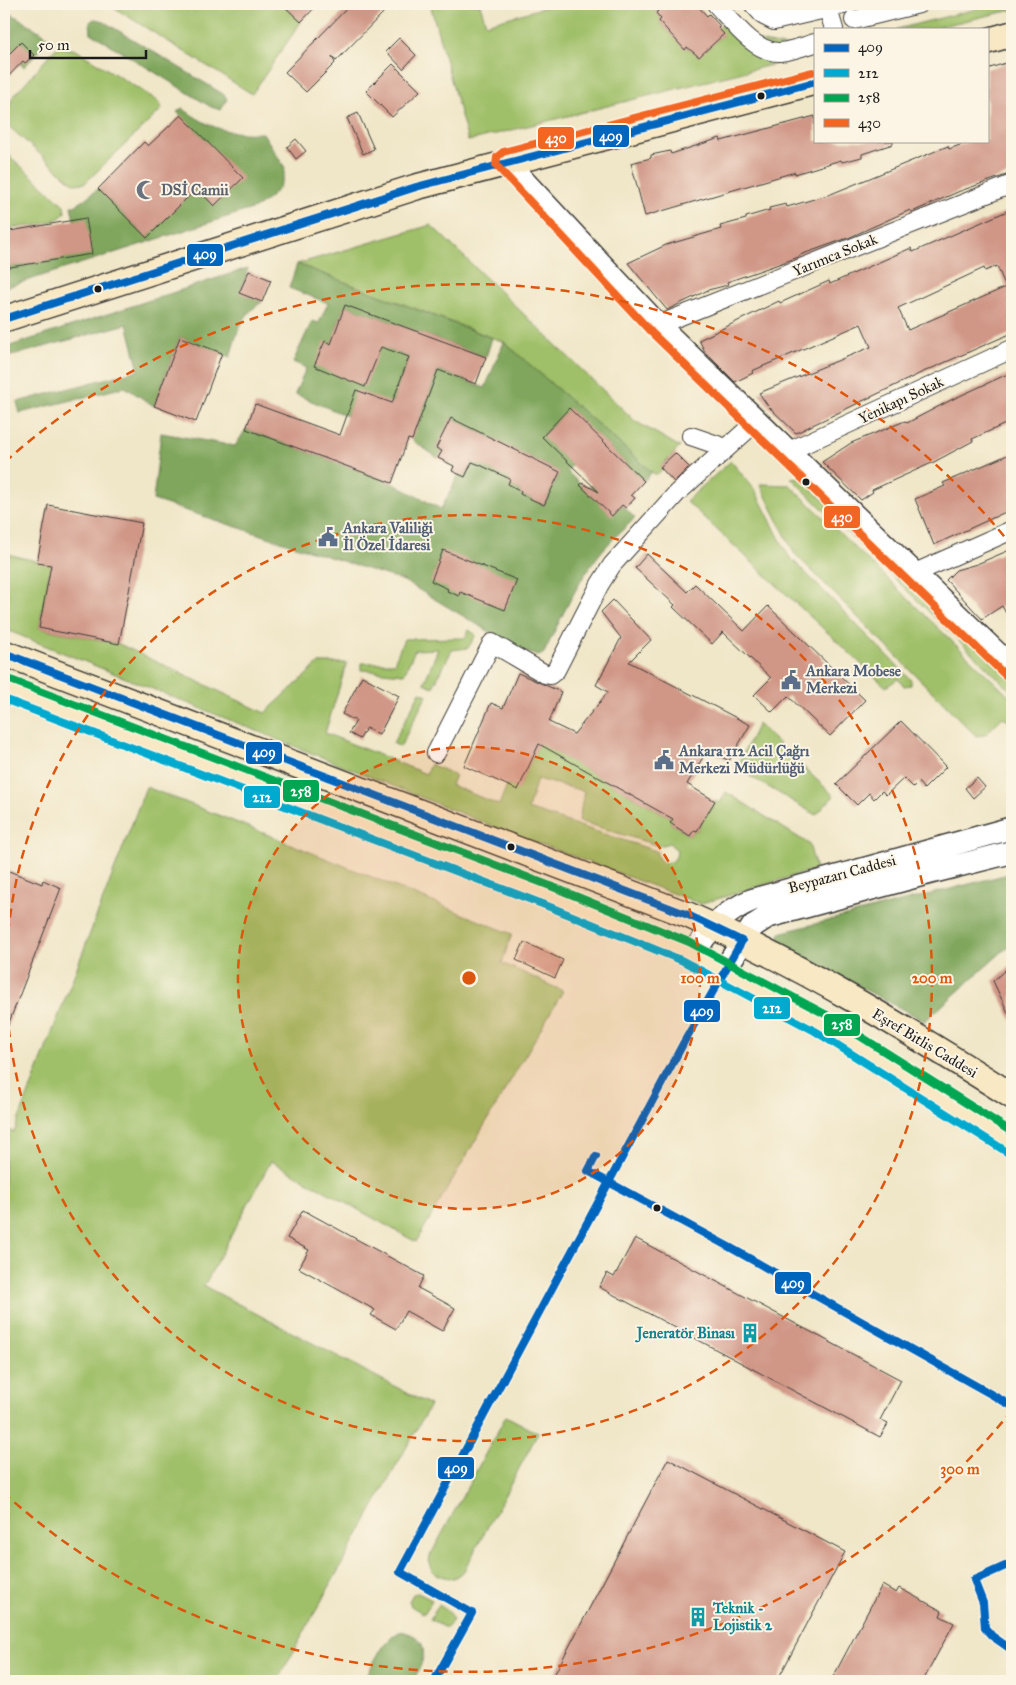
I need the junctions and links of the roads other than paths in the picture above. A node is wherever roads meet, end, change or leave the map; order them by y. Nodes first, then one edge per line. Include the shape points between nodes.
1 (716, 4) edge
2 (753, 4) edge
3 (919, 4) edge
4 (847, 13) edge
5 (835, 28) edge
6 (1012, 34) edge
7 (988, 41) edge
8 (814, 43) edge
9 (814, 82) edge
10 (506, 162) junction
11 (1012, 184) edge
12 (4, 319) edge
13 (658, 325) junction
14 (1012, 349) edge
15 (758, 420) junction
16 (691, 436) dead end
17 (726, 448) junction
18 (789, 451) junction
19 (1012, 530) edge
20 (915, 573) junction
21 (4, 653) edge
22 (1012, 668) edge
23 (4, 688) edge
24 (436, 753) dead end
25 (1012, 828) edge
26 (1012, 852) edge
27 (713, 926) junction
28 (742, 941) junction
29 (693, 955) junction
30 (724, 970) junction
31 (1012, 1096) edge
32 (1012, 1144) edge

1 - 8 street via 743,32 768,50 779,52
2 - 4 street via 774,21
3 - 4 street
4 - 5 street
6 - 7 main road
9 - 10 main road
10 - 12 main road via 346,208
10 - 13 street
11 - 13 street, Yarımca Sokak
13 - 15 street
14 - 18 street, Yenikapı Sokak
15 - 17 street
15 - 18 street
16 - 17 street
17 - 24 street via 677,493 612,565 556,670 545,674 492,643
18 - 20 street
19 - 20 street
20 - 22 street
21 - 27 main road, Eşref Bitlis Caddesi
23 - 29 main road via 549,896
25 - 27 street, Beypazarı Caddesi via 752,900 732,910
26 - 28 street, Beypazarı Caddesi via 767,917 753,926
27 - 28 main road, Eşref Bitlis Caddesi
27 - 29 street, Beypazarı Caddesi
28 - 30 street, Beypazarı Caddesi
28 - 31 main road, Eşref Bitlis Caddesi via 844,995
29 - 30 main road
30 - 32 main road via 828,1027

